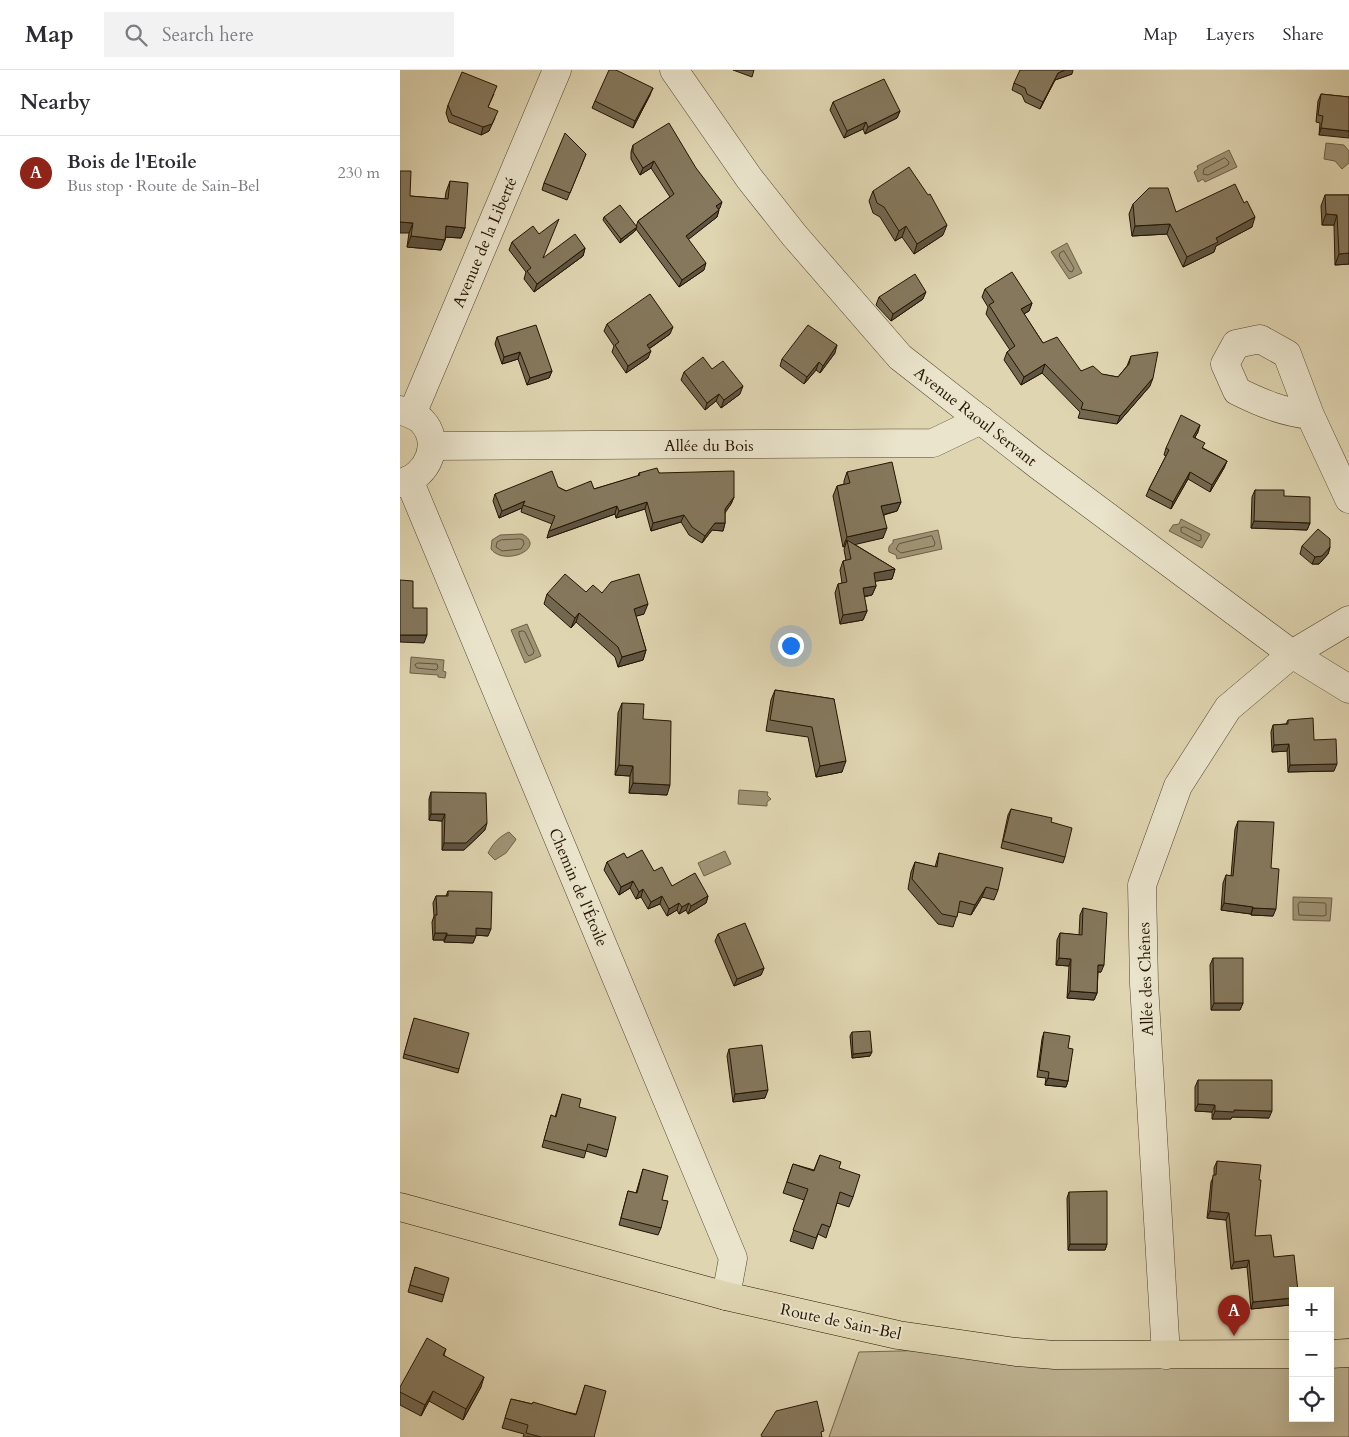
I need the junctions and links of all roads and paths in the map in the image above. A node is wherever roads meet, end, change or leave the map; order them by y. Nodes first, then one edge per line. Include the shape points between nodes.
1 (556, 70) edge
2 (674, 70) edge
3 (406, 412) edge
4 (1310, 416) dead end
5 (981, 420) junction
6 (432, 446) junction
7 (405, 482) edge
8 (1349, 499) edge
9 (1349, 620) edge
10 (1292, 654) junction
11 (1349, 689) edge
12 (400, 1207) edge
13 (726, 1296) junction
14 (1289, 1354) edge
15 (1334, 1354) edge
16 (1349, 1354) edge
17 (1166, 1355) junction

1 - 3 street, Avenue de la Liberté
2 - 5 street, Avenue Raoul Servant via 749,178 900,357
3 - 6 street via 426,427
4 - 8 street
5 - 6 street, Allée du Bois via 933,443
5 - 10 street, Avenue Raoul Servant
6 - 7 street via 426,467
7 - 13 street, Chemin de l'Étoile via 733,1258
9 - 10 street, Allée des Chênes
10 - 11 street, Avenue Raoul Servant
10 - 17 street, Allée des Chênes via 1228,708 1178,786 1142,885 1144,984
12 - 13 main road, Route de Sain-Bel
13 - 17 main road, Route de Sain-Bel via 898,1335 1016,1352
14 - 17 main road, Route de Sain-Bel
15 - 16 main road

